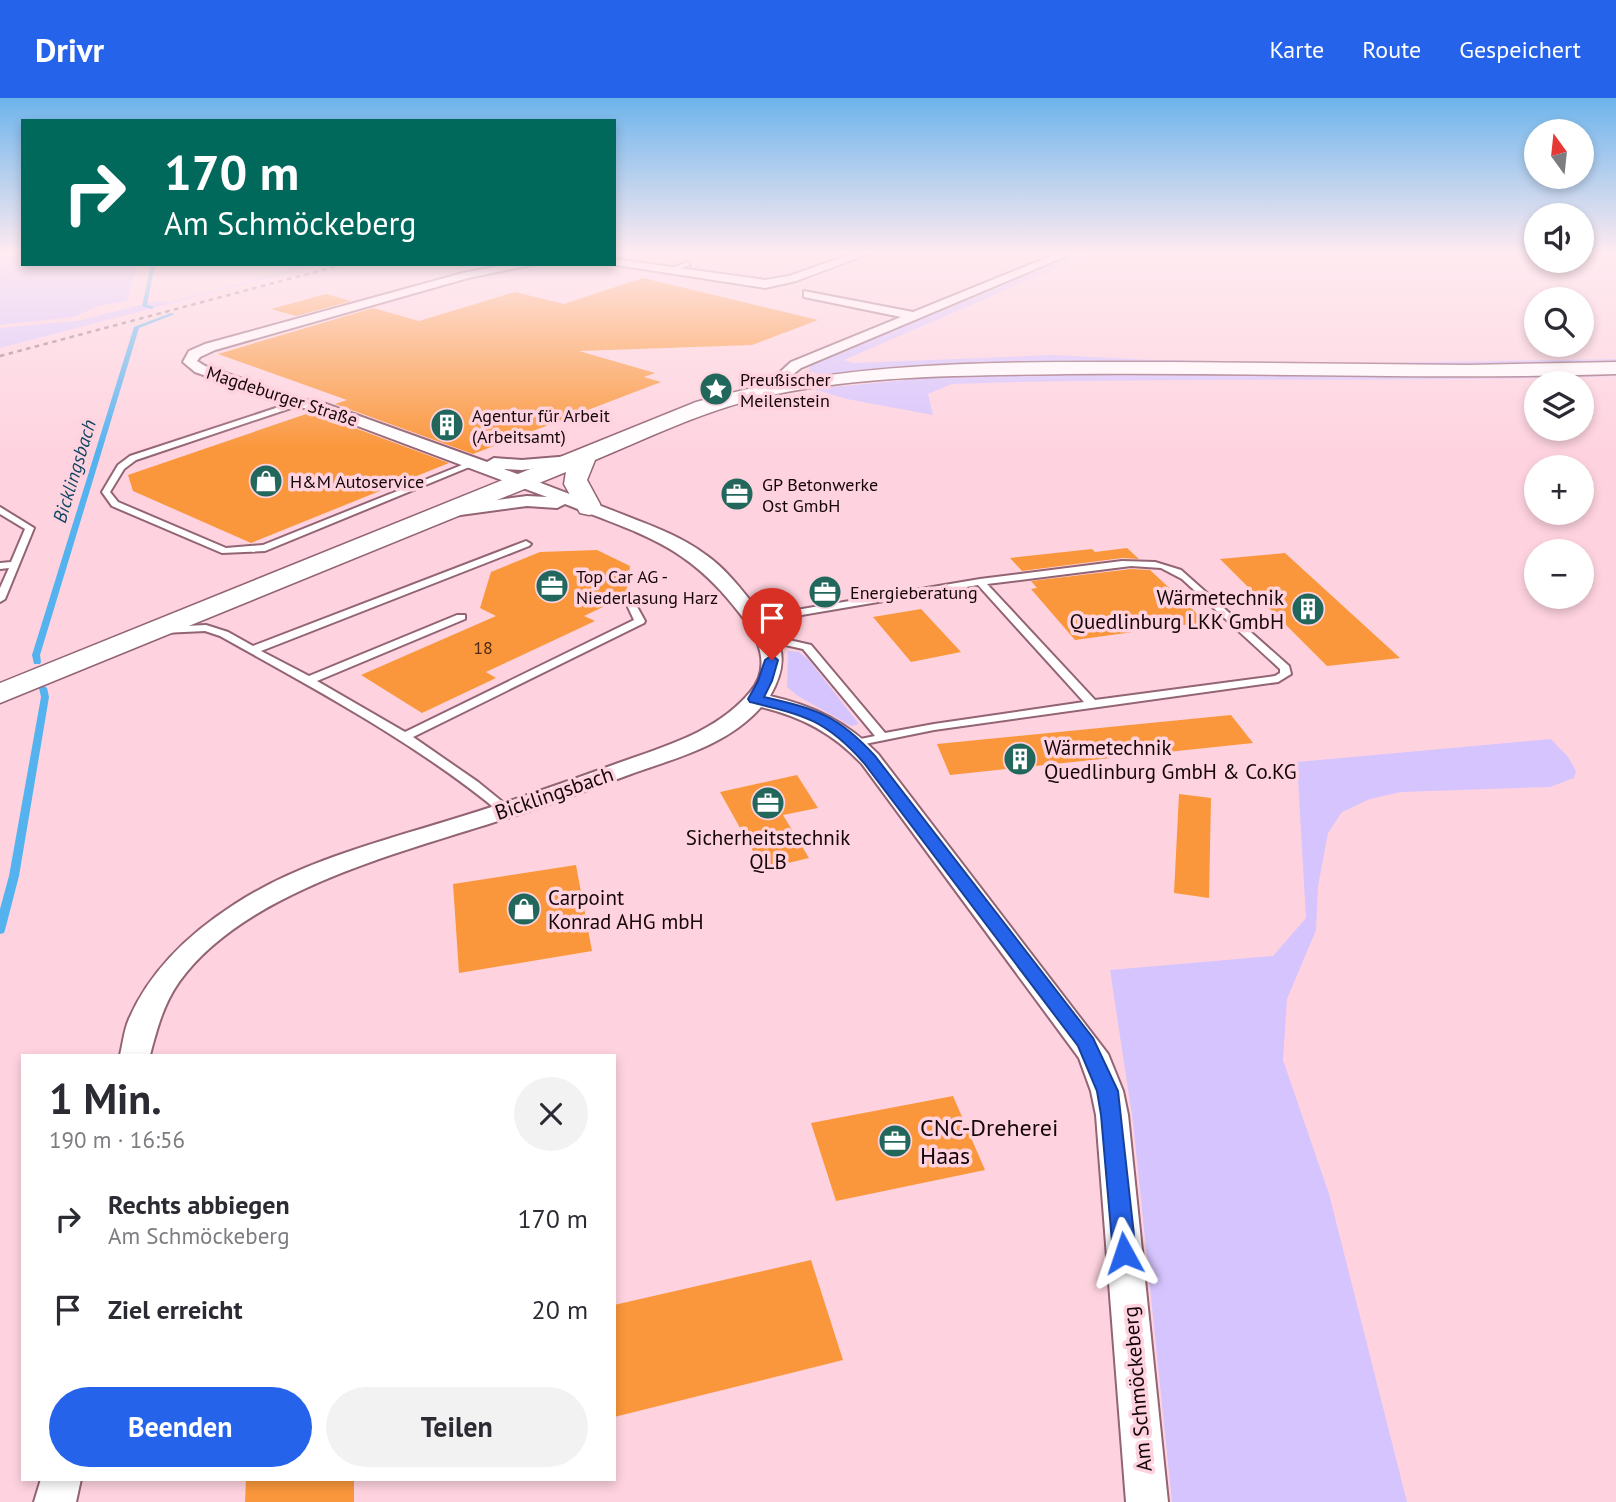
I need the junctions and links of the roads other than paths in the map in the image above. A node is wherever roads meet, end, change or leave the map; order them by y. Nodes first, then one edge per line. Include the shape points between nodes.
1 (308, 320) edge
2 (906, 320) edge
3 (1616, 368) edge
4 (794, 386) junction
5 (297, 403) junction
6 (584, 457) junction
7 (475, 463) junction
8 (523, 482) junction
9 (589, 508) junction
10 (0, 510) edge
11 (453, 511) junction
12 (526, 544) dead end
13 (16, 564) junction
14 (0, 566) edge
15 (980, 582) junction
16 (0, 599) edge
17 (632, 605) dead end
18 (461, 617) dead end
19 (755, 620) junction
20 (156, 630) junction
21 (767, 638) junction
22 (253, 650) junction
23 (307, 681) junction
24 (0, 694) edge
25 (755, 699) junction
26 (1092, 704) junction
27 (405, 736) junction
28 (868, 739) junction
29 (506, 811) junction
30 (135, 1054) edge
31 (60, 1481) edge
32 (55, 1502) edge
33 (1147, 1502) edge

1 - 5 street, Magdeburger Straße via 210,347 190,358 200,369
2 - 4 street via 791,368 785,376
3 - 4 main road, Magdeburger Straße via 1473,373 1040,369 900,375
4 - 6 main road, Magdeburger Straße via 705,407
5 - 7 street, Magdeburger Straße via 318,406
5 - 7 lane via 133,458 121,467 106,492 115,504 225,551 265,548
6 - 7 street, Magdeburger Straße via 522,465
6 - 8 main road, Magdeburger Straße
6 - 9 main road via 575,481
7 - 8 street, Magdeburger Straße
8 - 9 street
8 - 11 main road, Magdeburger Straße
9 - 11 street via 527,501
9 - 19 street via 690,550 715,570
10 - 13 lane via 30,528
11 - 20 main road, Magdeburger Straße
12 - 22 lane
13 - 14 lane
13 - 16 lane
15 - 19 lane
15 - 26 lane
15 - 26 lane via 1122,564 1168,567 1185,577 1285,668 1286,674 1278,679
17 - 27 lane via 640,621
18 - 23 lane
19 - 21 street
20 - 22 lane via 206,628
20 - 24 main road, Magdeburger Straße
21 - 25 street via 772,660
21 - 28 lane via 807,647
22 - 23 lane
23 - 27 lane
25 - 28 street, Am Schmöckeberg via 820,717
25 - 29 street, Bicklingsbach via 715,734
26 - 28 lane
27 - 29 lane
28 - 33 street, Am Schmöckeberg via 1073,1024 1099,1067 1112,1115
29 - 30 street, Bicklingsbach via 318,873 247,908 175,969 145,1018
31 - 32 street

